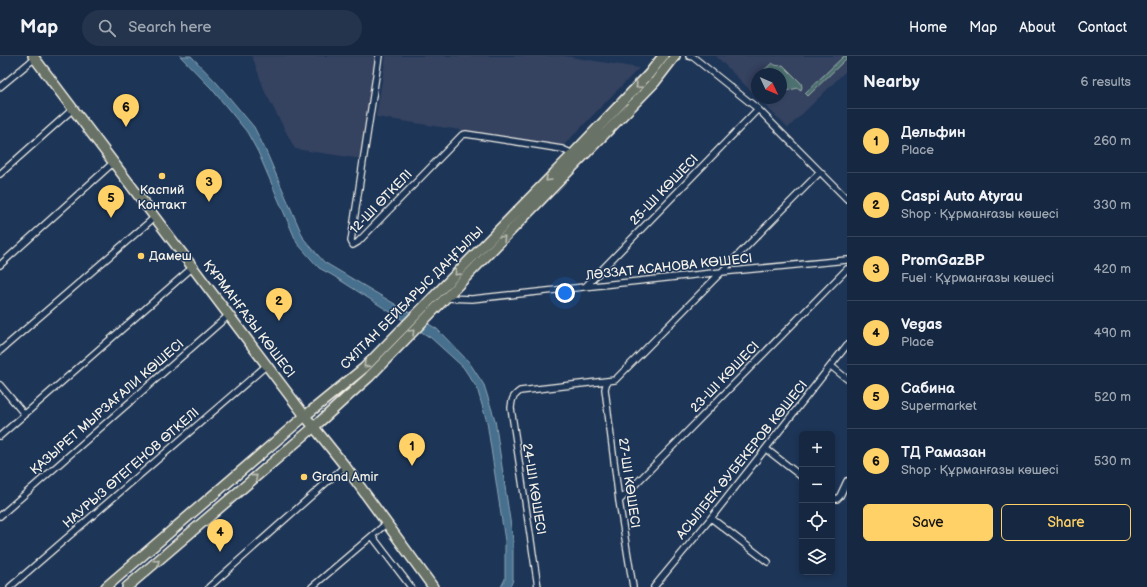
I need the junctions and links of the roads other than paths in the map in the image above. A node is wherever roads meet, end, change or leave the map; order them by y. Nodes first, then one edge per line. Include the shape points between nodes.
1 (379, 56) edge
2 (663, 56) edge
3 (675, 56) edge
4 (689, 56) edge
5 (34, 57) edge
6 (0, 87) edge
7 (73, 109) junction
8 (758, 109) junction
9 (573, 154) junction
10 (114, 162) junction
11 (820, 172) junction
12 (0, 174) edge
13 (847, 199) edge
14 (155, 217) junction
15 (847, 260) edge
16 (0, 265) edge
17 (193, 267) junction
18 (847, 269) edge
19 (722, 272) junction
20 (586, 286) junction
21 (445, 298) junction
22 (229, 314) junction
23 (847, 345) edge
24 (0, 351) edge
25 (267, 365) junction
26 (831, 366) junction
27 (847, 379) edge
28 (607, 381) junction
29 (0, 385) edge
30 (294, 402) junction
31 (321, 402) junction
32 (25, 414) junction
33 (328, 414) junction
34 (305, 416) junction
35 (293, 426) junction
36 (314, 427) junction
37 (304, 435) junction
38 (0, 436) edge
39 (324, 439) junction
40 (766, 449) junction
41 (345, 466) junction
42 (799, 475) edge
43 (847, 481) edge
44 (835, 499) edge
45 (619, 501) junction
46 (0, 516) edge
47 (711, 518) junction
48 (387, 523) junction
49 (372, 536) junction
50 (768, 562) dead end
51 (10, 587) edge
52 (106, 587) edge
53 (127, 587) edge
54 (209, 587) edge
55 (312, 587) edge
56 (411, 587) edge
57 (433, 587) edge
58 (538, 587) edge
59 (633, 587) edge
60 (654, 587) edge

1 - 9 street, 12-ШІ ӨТКЕЛІ via 351,241 353,245 462,135 562,149
2 -> 9 main road, СҰЛТАН БЕЙБАРЫС ДАҢҒЫЛЫ
21 -> 3 main road, СҰЛТАН БЕЙБАРЫС ДАҢҒЫЛЫ via 655,82
4 - 8 street
5 - 6 street
5 - 7 main road, ҚҰРМАНҒАЗЫ КӨШЕСІ
7 - 10 main road, ҚҰРМАНҒАЗЫ КӨШЕСІ
7 - 12 street
8 - 11 street
8 - 20 street, 25-ШІ КӨШЕСІ
9 -> 31 main road, СҰЛТАН БЕЙБАРЫС ДАҢҒЫЛЫ via 364,368
10 - 14 main road, ҚҰРМАНҒАЗЫ КӨШЕСІ
10 - 16 street
11 - 13 street
11 - 19 street
14 - 17 main road, ҚҰРМАНҒАЗЫ КӨШЕСІ
14 - 24 street
15 - 19 street, ЛӘЗЗАТ АСАНОВА КӨШЕСІ
17 - 22 main road, ҚҰРМАНҒАЗЫ КӨШЕСІ
17 - 32 street
18 - 45 street, 23-ШІ КӨШЕСІ
19 - 20 street, ЛӘЗЗАТ АСАНОВА КӨШЕСІ
19 - 28 street via 615,380
20 - 21 street, ЛӘЗЗАТ АСАНОВА КӨШЕСІ via 472,299
33 -> 21 main road, СҰЛТАН БЕЙБАРЫС ДАҢҒЫЛЫ via 369,377
22 - 25 main road, ҚҰРМАНҒАЗЫ КӨШЕСІ
22 - 46 street, ҚАЗЫРЕТ МЫРЗАҒАЛИ КӨШЕСІ
23 - 26 street, АСЫЛБЕК ӘУБЕКЕРОВ КӨШЕСІ
25 - 30 main road, ҚҰРМАНҒАЗЫ КӨШЕСІ
25 - 51 street, НАУРЫЗ ӨТЕГЕНОВ ӨТКЕЛІ
26 - 27 street
26 - 40 street, АСЫЛБЕК ӘУБЕКЕРОВ КӨШЕСІ
28 - 45 street, 27-ШІ КӨШЕСІ via 605,389
28 - 58 street, 24-ШІ КӨШЕСІ via 520,391 512,399 511,408
29 - 32 street
30 - 31 main road via 306,406
30 - 34 main road, ҚҰРМАНҒАЗЫ КӨШЕСІ
30 - 35 main road via 298,414
31 - 34 main road, СҰЛТАН БЕЙБАРЫС ДАҢҒЫЛЫ
32 - 38 street
33 - 36 main road, СҰЛТАН БЕЙБАРЫС ДАҢҒЫЛЫ
33 - 39 main road via 321,431
34 - 35 main road, СҰЛТАН БЕЙБАРЫС ДАҢҒЫЛЫ
34 - 36 main road, ҚҰРМАНҒАЗЫ КӨШЕСІ
35 - 52 main road, СҰЛТАН БЕЙБАРЫС ДАҢҒЫЛЫ
36 - 37 main road, СҰЛТАН БЕЙБАРЫС ДАҢҒЫЛЫ
36 - 39 main road, ҚҰРМАНҒАЗЫ КӨШЕСІ
37 - 39 main road via 314,434
53 -> 37 main road, СҰЛТАН БЕЙБАРЫС ДАҢҒЫЛЫ
39 - 41 main road, ҚҰРМАНҒАЗЫ КӨШЕСІ
40 - 42 street
40 - 47 street, АСЫЛБЕК ӘУБЕКЕРОВ КӨШЕСІ
41 - 48 main road, ҚҰРМАНҒАЗЫ КӨШЕСІ
41 - 54 street
43 - 44 street via 840,496
45 - 59 street, 27-ШІ КӨШЕСІ
47 - 50 street
47 - 60 street, АСЫЛБЕК ӘУБЕКЕРОВ КӨШЕСІ
48 - 49 street
48 - 57 main road, ҚҰРМАНҒАЗЫ КӨШЕСІ
49 - 55 street
49 - 56 street

